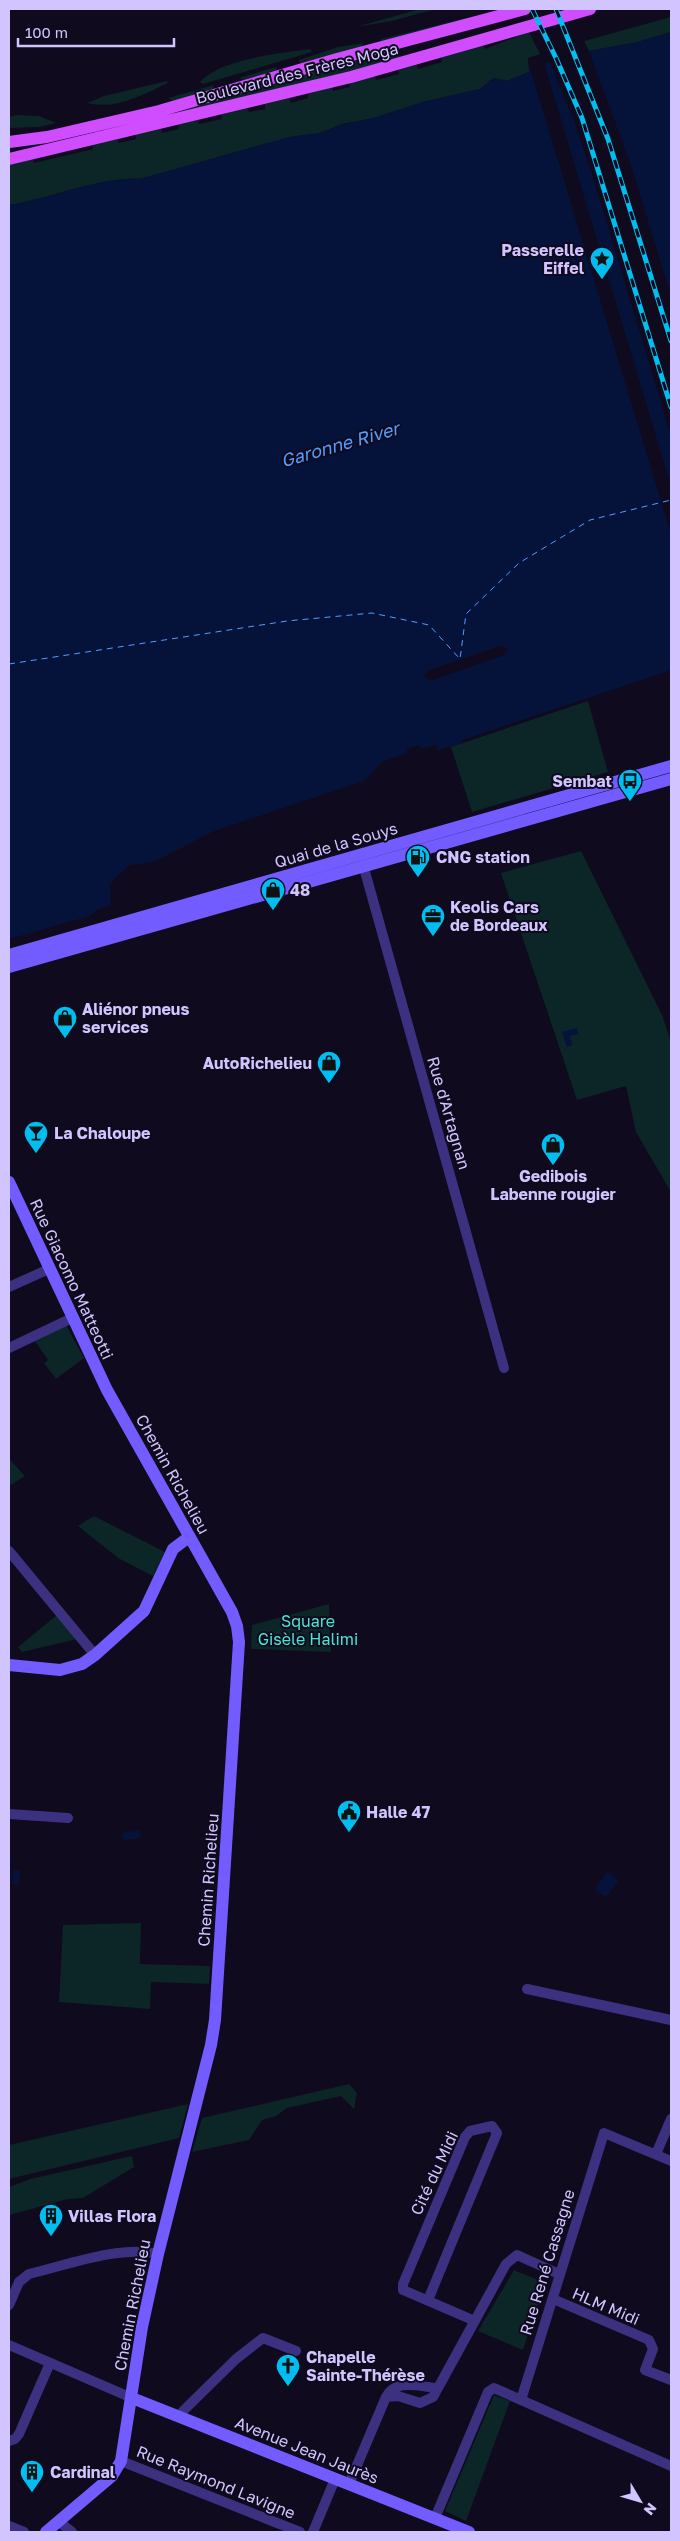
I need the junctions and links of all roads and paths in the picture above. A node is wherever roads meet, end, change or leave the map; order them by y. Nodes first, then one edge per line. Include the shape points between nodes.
1 (525, 9) edge
2 (586, 10) edge
3 (9, 142) edge
4 (9, 159) edge
5 (671, 766) edge
6 (671, 779) edge
7 (362, 860) junction
8 (9, 955) edge
9 (9, 967) edge
10 (9, 1182) edge
11 (49, 1269) junction
12 (9, 1287) edge
13 (72, 1318) junction
14 (9, 1348) edge
15 (504, 1368) dead end
16 (107, 1390) joint
17 (189, 1537) junction
18 (9, 1551) edge
19 (95, 1655) junction
20 (9, 1665) edge
21 (9, 1814) edge
22 (68, 1818) dead end
23 (527, 1989) dead end
24 (671, 2020) edge
25 (671, 2119) edge
26 (656, 2154) junction
27 (671, 2161) edge
28 (158, 2254) junction
29 (559, 2274) junction
30 (552, 2299) junction
31 (428, 2300) junction
32 (9, 2305) edge
33 (474, 2322) junction
34 (9, 2345) edge
35 (296, 2351) dead end
36 (50, 2362) junction
37 (671, 2380) edge
38 (438, 2388) junction
39 (386, 2397) junction
40 (132, 2398) junction
41 (521, 2400) junction
42 (181, 2417) junction
43 (9, 2441) edge
44 (122, 2461) junction
45 (671, 2466) edge
46 (335, 2478) junction
47 (349, 2484) junction
48 (434, 2518) junction
49 (58, 2521) junction
50 (9, 2526) edge
51 (24, 2532) edge
52 (46, 2532) edge
53 (72, 2532) edge
54 (300, 2532) edge
55 (313, 2532) edge
56 (469, 2532) edge

1 - 3 main road, Boulevard des Frères Moga via 159,110 47,137
2 - 4 main road, Boulevard des Frères Moga via 351,78
5 - 7 street, Quai de la Souys
6 - 7 street, Quai de la Souys
7 - 8 street, Quai de la Souys
7 - 9 street, Quai de la Souys
7 - 15 street, Rue d'Artagnan
10 - 11 street, Rue Giacomo Matteotti
11 - 12 street
11 - 13 street, Rue Giacomo Matteotti
13 - 14 street
13 - 16 street, Rue Giacomo Matteotti
16 - 17 street, Chemin Richelieu
17 - 19 street via 174,1549 144,1611
17 - 28 street, Chemin Richelieu via 236,1620 239,1642 215,2020
18 - 19 street
19 - 20 street via 82,1664 60,1670
21 - 22 street
23 - 24 street
25 - 26 street
26 - 27 street
26 - 29 street, Rue René Cassagne via 604,2133
28 - 32 street via 114,2254 29,2274 19,2282
28 - 40 street, Chemin Richelieu via 142,2327
29 - 30 street, Rue René Cassagne
29 - 33 street via 517,2255 506,2264
30 - 37 street, HLM Midi via 649,2340 652,2350 645,2370
30 - 41 street, Rue René Cassagne
31 - 31 street, Cité du Midi via 403,2290 408,2270 465,2137 470,2131 492,2126 497,2133
31 - 33 street, Cité du Midi
33 - 38 street
34 - 36 street
35 - 42 street via 263,2338 236,2359 183,2411
36 - 40 street
36 - 43 street via 19,2434
38 - 39 street via 397,2385
38 - 39 street via 433,2397 420,2403 398,2396
39 - 47 street
40 - 42 street, Avenue Jean Jaurès
40 - 44 street, Chemin Richelieu
41 - 45 street
41 - 48 street via 490,2389
42 - 46 street, Avenue Jean Jaurès
44 - 49 street via 112,2476
44 - 54 street, Rue Raymond Lavigne
46 - 47 street, Avenue Jean Jaurès
46 - 55 street
47 - 48 street, Avenue Jean Jaurès
48 - 56 street, Avenue Jean Jaurès
49 - 52 street
49 - 53 street
50 - 51 street

